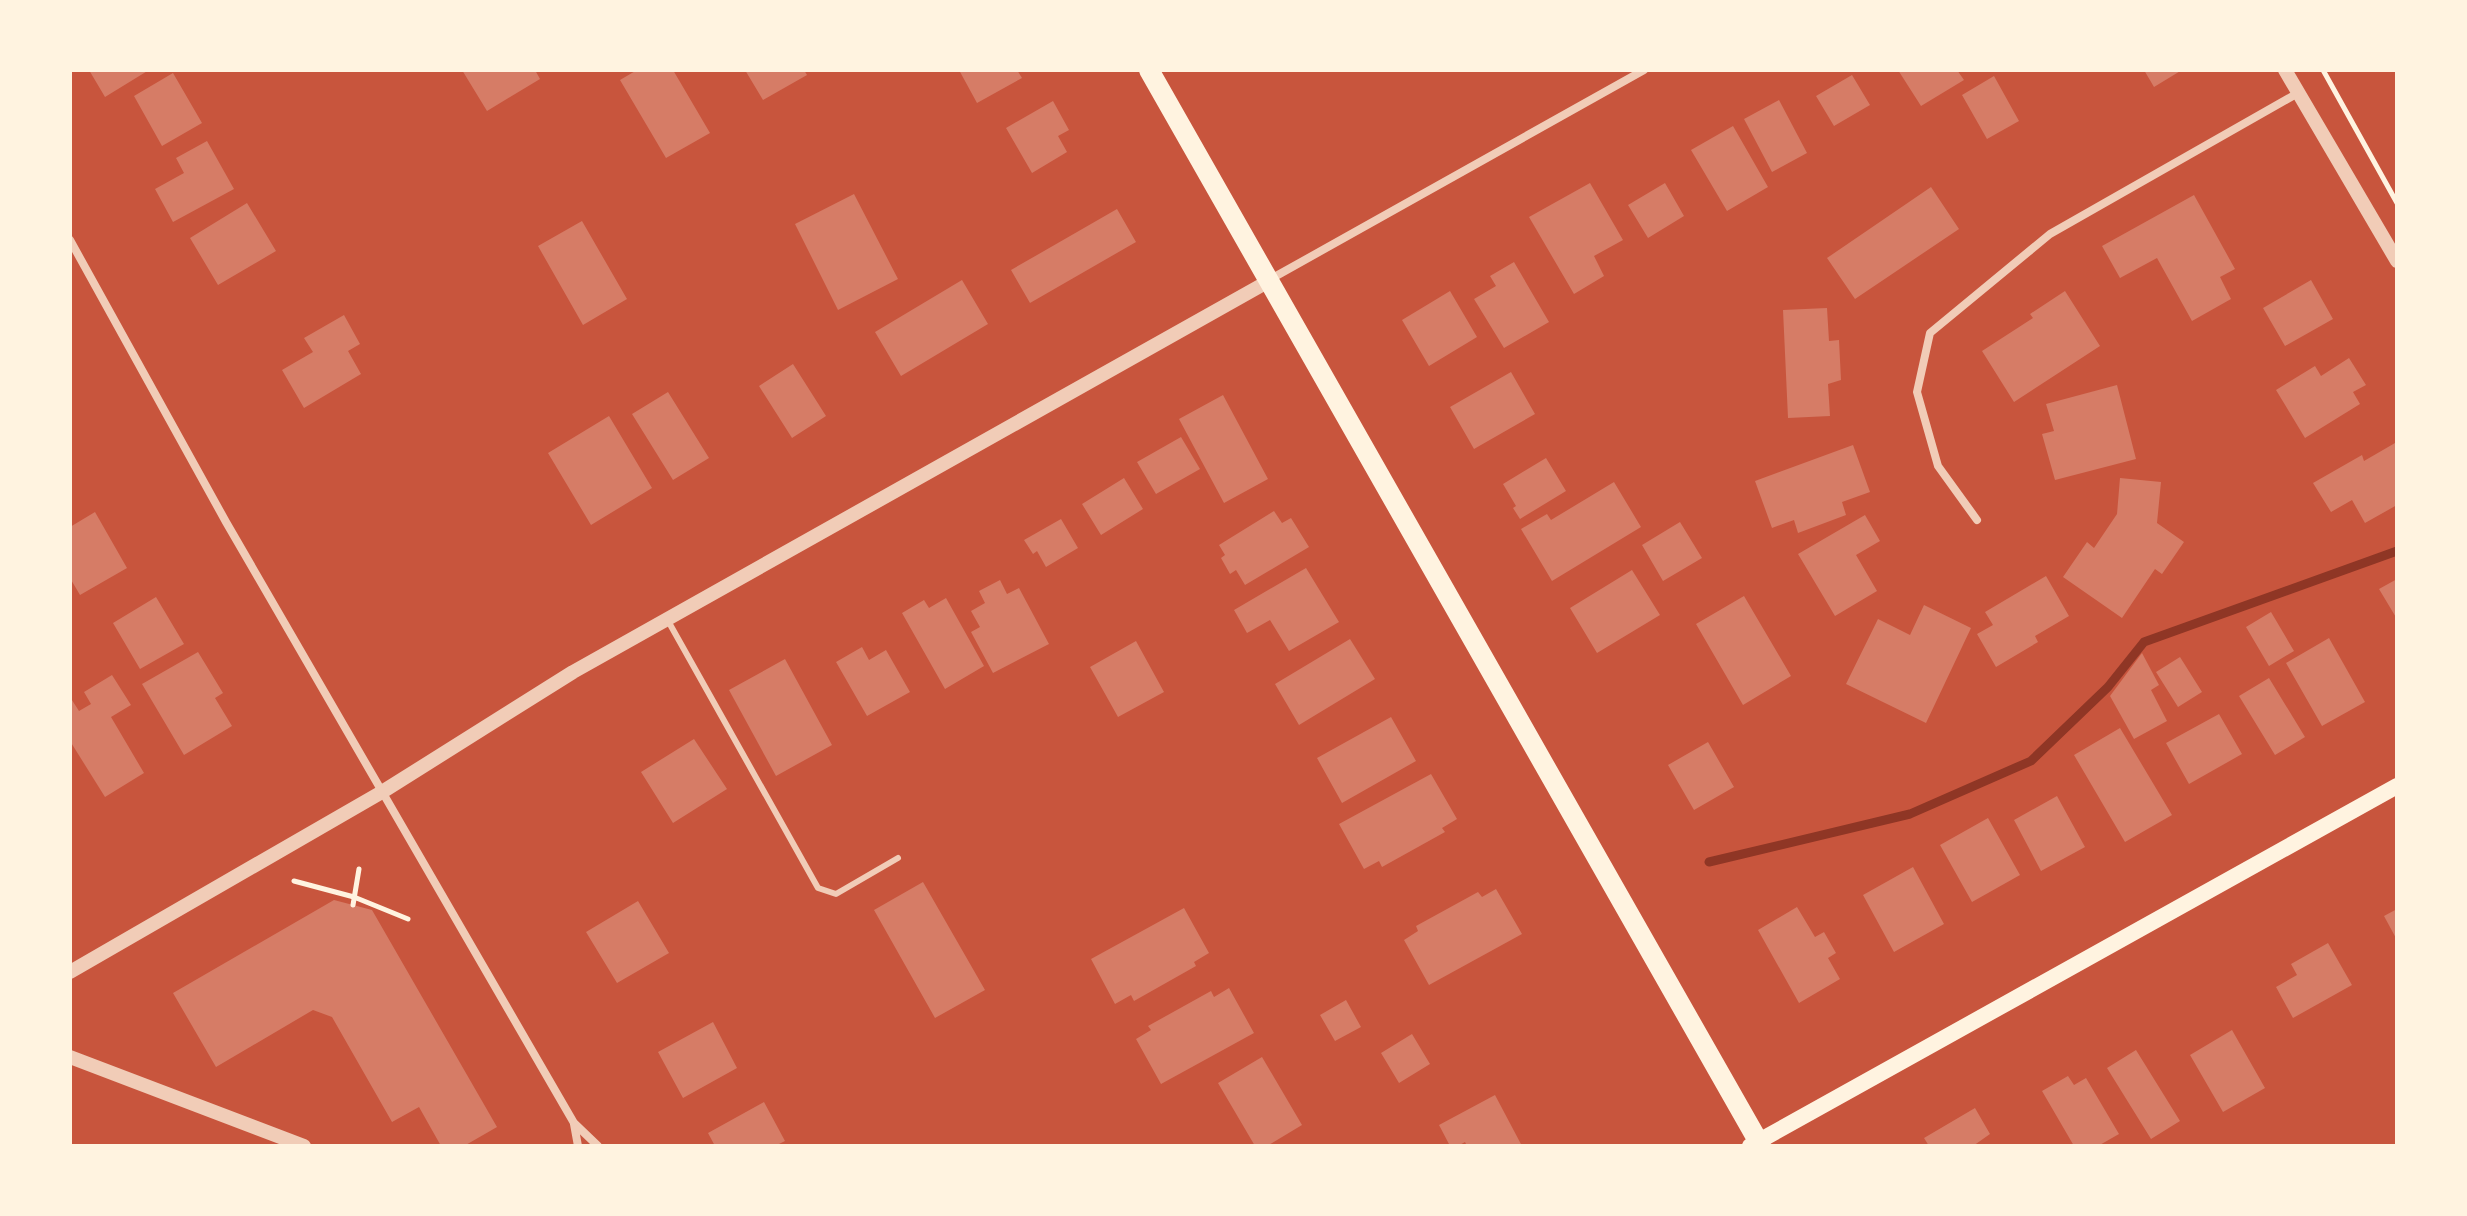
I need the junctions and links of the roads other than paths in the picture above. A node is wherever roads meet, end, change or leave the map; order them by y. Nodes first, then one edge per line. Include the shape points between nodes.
1 (1149, 70) edge
2 (1644, 70) edge
3 (2285, 70) edge
4 (2298, 93) junction
5 (70, 240) edge
6 (2397, 261) edge
7 (1269, 281) junction
8 (1977, 520) dead end
9 (667, 619) junction
10 (2397, 786) edge
11 (382, 792) junction
12 (898, 858) dead end
13 (70, 972) edge
14 (70, 1057) edge
15 (574, 1123) junction
16 (1756, 1145) edge
17 (304, 1146) edge
18 (578, 1146) edge
19 (598, 1146) edge

1 - 7 main road
2 - 7 street
3 - 4 street
4 - 6 street
4 - 8 street via 2050,234 1930,333 1917,392 1938,466
5 - 11 street
7 - 9 street
7 - 16 main road
9 - 11 street
9 - 12 lane via 818,888 836,894
10 - 16 main road
11 - 13 street
11 - 15 street
14 - 17 street
15 - 18 street
15 - 19 street

